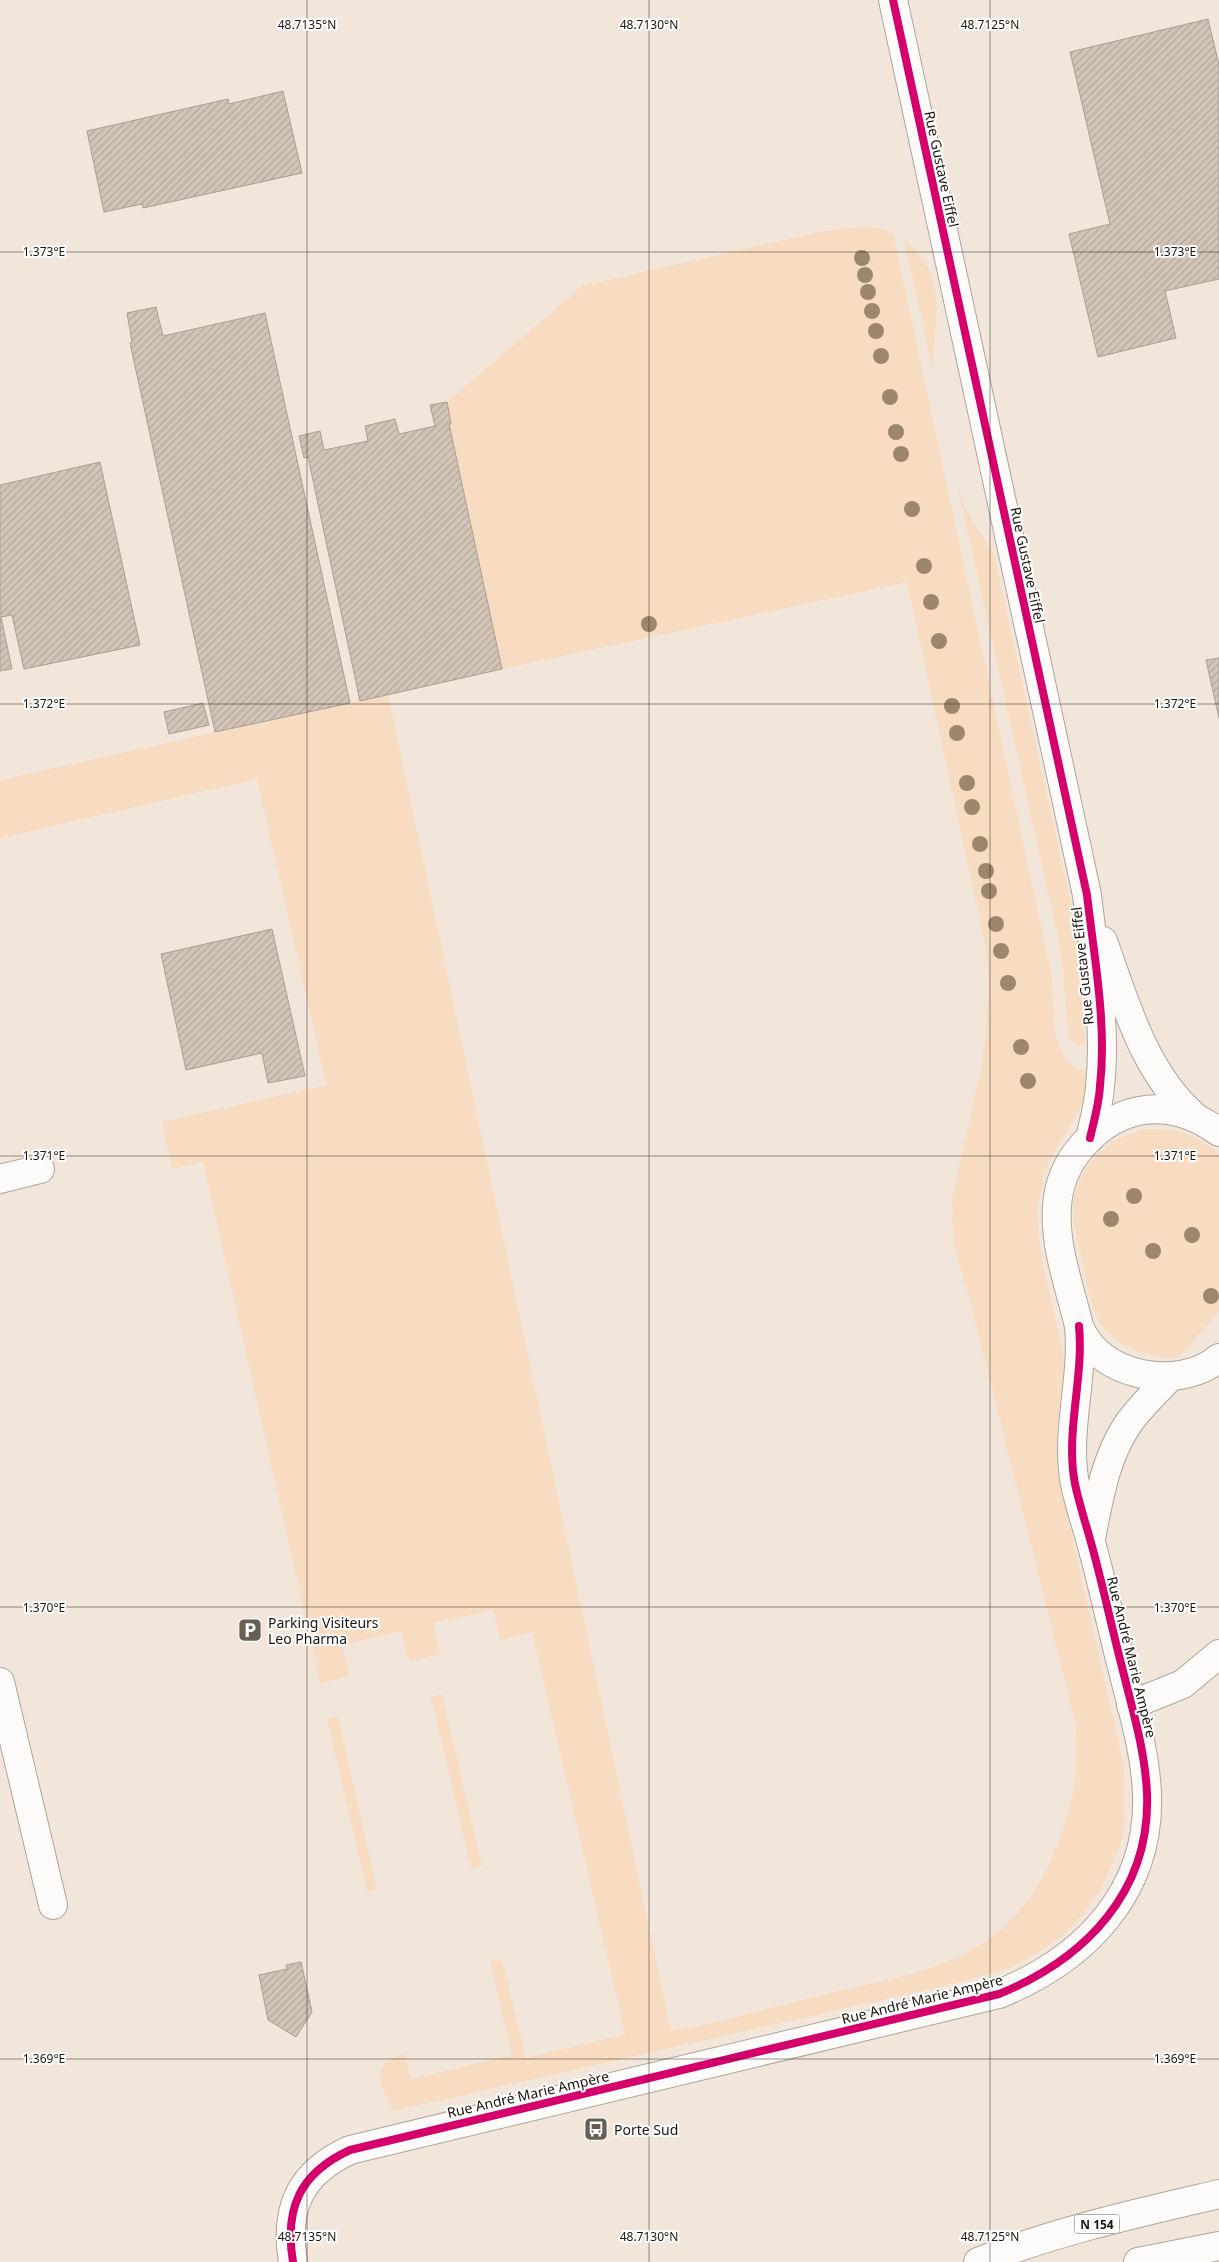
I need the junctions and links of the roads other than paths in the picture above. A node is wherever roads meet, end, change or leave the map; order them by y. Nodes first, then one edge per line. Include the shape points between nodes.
1 (893, 0) edge
2 (1087, 895) junction
3 (1195, 1117) junction
4 (1219, 1132) edge
5 (1090, 1138) junction
6 (40, 1169) dead end
7 (0, 1179) edge
8 (1079, 1326) junction
9 (1219, 1358) edge
10 (1169, 1378) junction
11 (1090, 1540) junction
12 (1219, 1654) edge
13 (0, 1682) edge
14 (1131, 1705) junction
15 (53, 1905) dead end
16 (1219, 2194) edge
17 (1219, 2246) edge
18 (1219, 2257) edge
19 (293, 2262) edge
20 (978, 2262) edge
21 (1138, 2262) edge
22 (1203, 2262) edge

1 - 2 street, Rue Gustave Eiffel
2 - 3 street, Rue Gustave Eiffel via 1127,1007 1154,1068 1179,1104
2 - 5 street, Rue Gustave Eiffel via 1101,1055 1100,1086
3 - 4 street
3 - 5 street via 1170,1110 1133,1112 1113,1119
5 - 8 street via 1070,1163 1057,1205 1058,1234
6 - 7 street
8 - 10 street via 1088,1344 1111,1362 1137,1372
8 - 11 street, Rue André Marie Ampère via 1080,1356 1072,1458 1078,1499
9 - 10 street via 1189,1375
10 - 11 street, Rue André Marie Ampère via 1139,1409 1118,1442 1107,1465
11 - 14 street, Rue André Marie Ampère
12 - 14 street via 1183,1684
13 - 15 street
14 - 19 street, Rue André Marie Ampère via 1142,1752 1147,1794 1144,1830 1137,1859 1125,1890 1109,1917 1059,1964 1031,1981 966,2003 350,2150 323,2166 303,2185 290,2228
16 - 20 street, N 154 via 1061,2234
17 - 21 street
18 - 22 street

